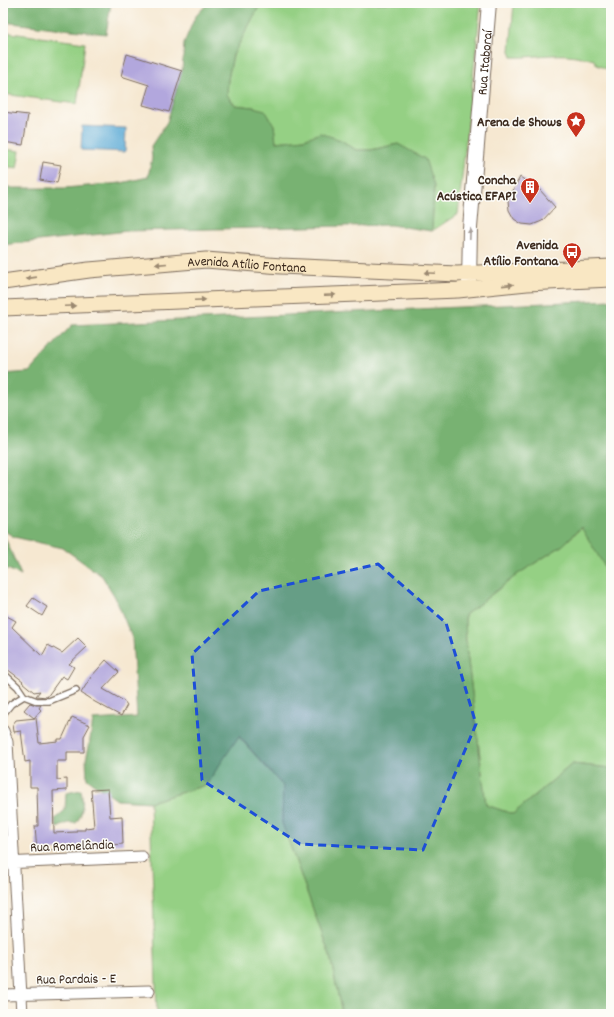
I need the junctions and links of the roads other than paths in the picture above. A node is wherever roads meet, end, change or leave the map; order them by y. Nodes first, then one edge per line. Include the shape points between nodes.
1 (489, 3) edge
2 (611, 267) edge
3 (469, 273) junction
4 (611, 279) edge
5 (3, 282) edge
6 (469, 289) junction
7 (3, 308) edge
8 (3, 673) edge
9 (76, 690) dead end
10 (24, 696) junction
11 (3, 714) edge
12 (3, 731) edge
13 (142, 857) dead end
14 (8, 863) edge
15 (149, 991) dead end
16 (21, 994) junction
17 (3, 995) edge
18 (22, 1014) edge

3 -> 1 street, Rua Itaboraí via 470,228
2 - 3 main road, Avenida Atílio Fontana
3 -> 5 main road, Avenida Atílio Fontana via 296,267 206,260 89,270
3 - 6 street, Rua Itaboraí
6 -> 4 main road, Avenida Atílio Fontana
7 -> 6 main road, Avenida Atílio Fontana
8 - 10 lane
9 - 10 lane via 48,701 37,701
10 - 11 lane via 11,704
12 - 14 street via 7,742
13 - 14 street, Rua Romelândia
14 - 16 street
15 - 16 street, Rua Pardais - E
16 - 17 street, Rua Pardais - E
16 - 18 street

